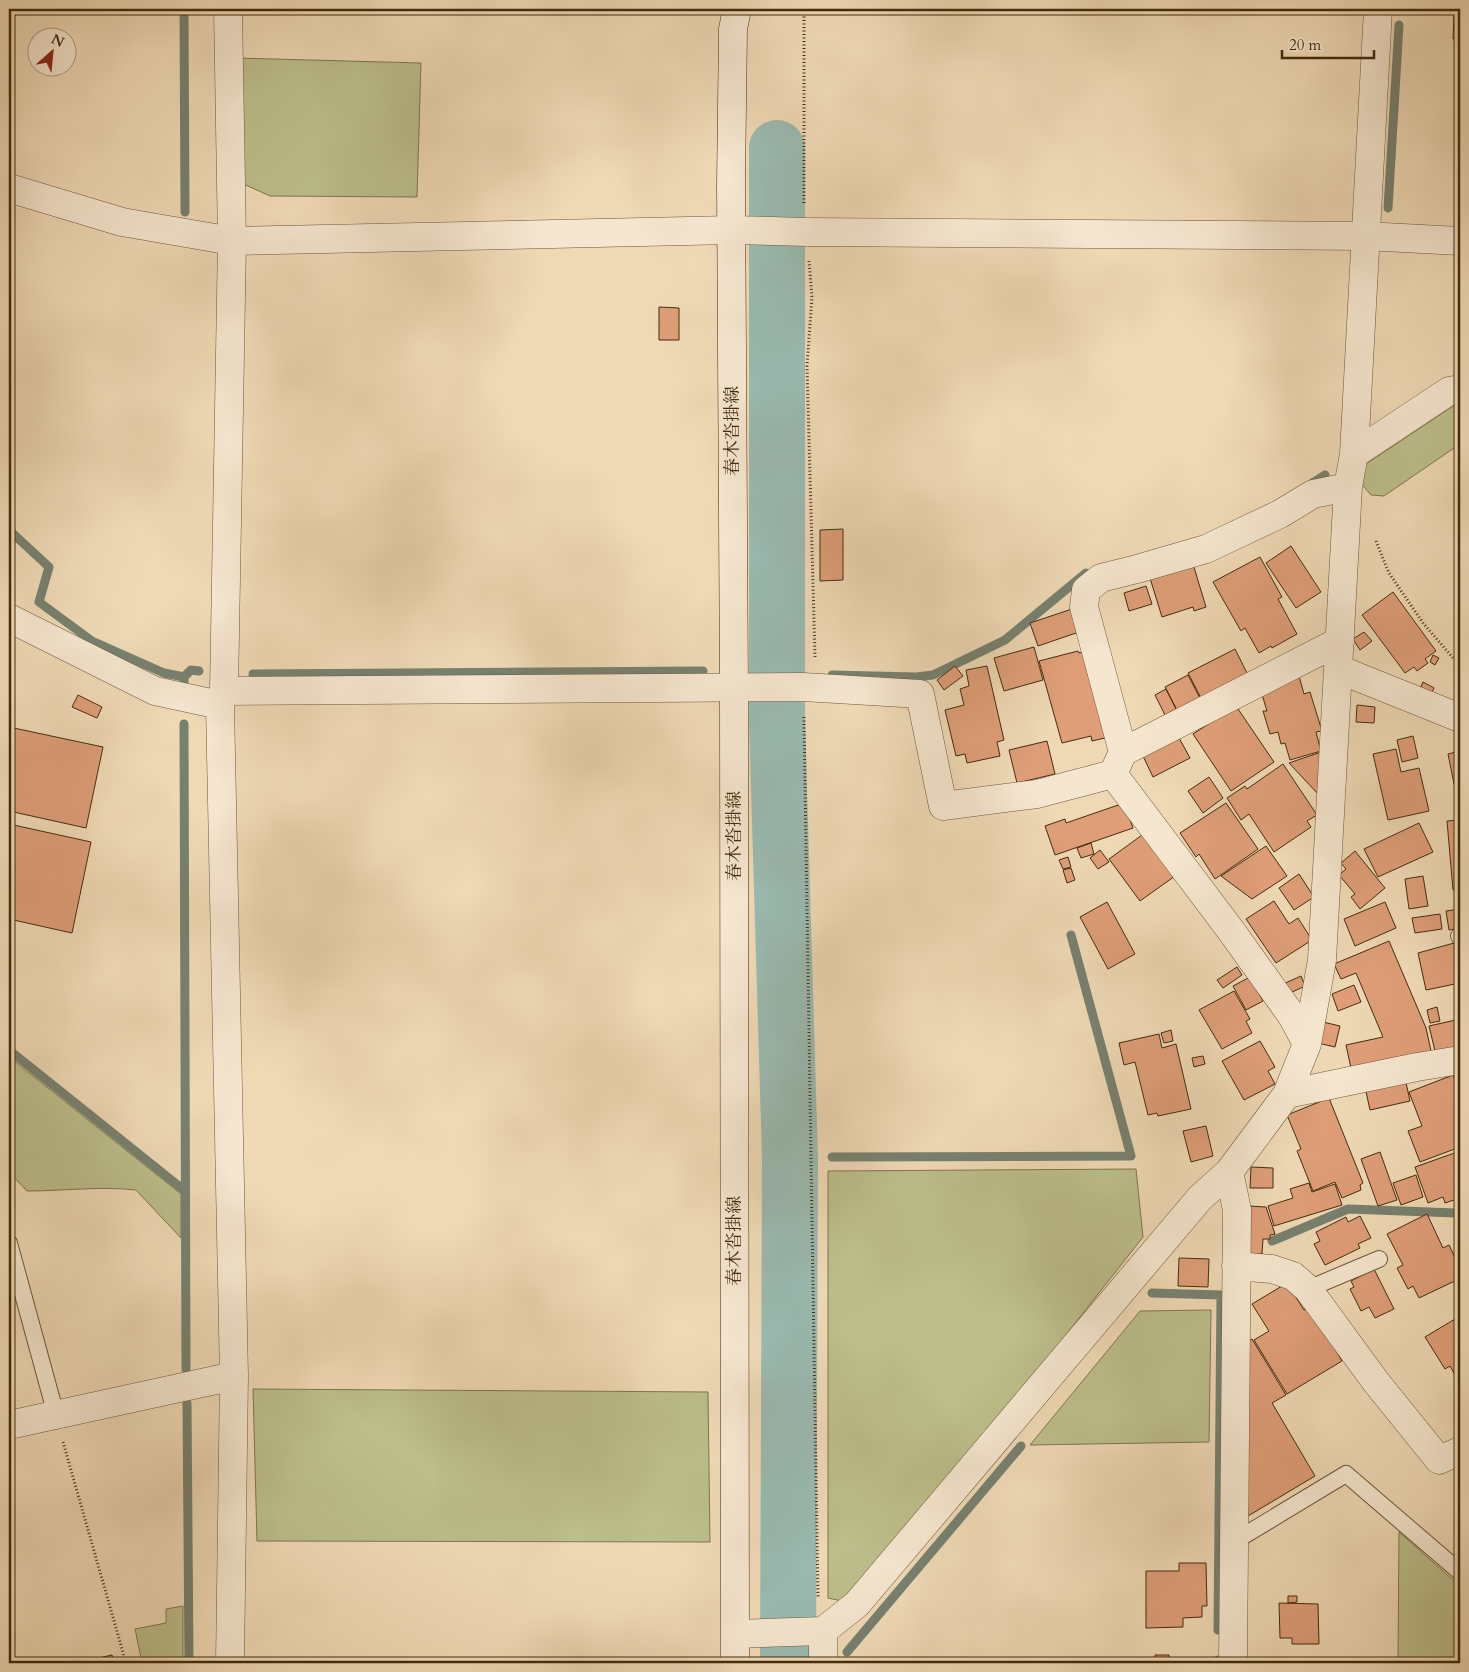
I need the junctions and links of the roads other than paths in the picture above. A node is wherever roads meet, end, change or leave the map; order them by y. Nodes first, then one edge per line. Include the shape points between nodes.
1 (228, 9) edge
2 (737, 9) edge
3 (1378, 9) edge
4 (9, 188) edge
5 (732, 230) junction
6 (1365, 236) junction
7 (232, 241) junction
8 (1460, 241) edge
9 (1460, 389) edge
10 (1354, 454) junction
11 (1348, 487) junction
12 (9, 618) edge
13 (1340, 641) junction
14 (1338, 669) junction
15 (734, 688) junction
16 (222, 698) junction
17 (1460, 718) edge
18 (1118, 763) junction
19 (1308, 1044) junction
20 (1460, 1060) edge
21 (1287, 1094) junction
22 (1229, 1172) junction
23 (9, 1243) edge
24 (1379, 1259) dead end
25 (1236, 1266) junction
26 (1308, 1289) junction
27 (234, 1376) junction
28 (56, 1415) junction
29 (9, 1425) edge
30 (1460, 1451) edge
31 (1235, 1541) junction
32 (1460, 1572) edge
33 (826, 1628) junction
34 (736, 1634) junction
35 (230, 1663) edge
36 (735, 1663) edge
37 (823, 1663) edge
38 (1233, 1663) edge

1 - 7 street
2 - 5 street, 春木沓掛線 via 733,29
3 - 6 street
4 - 7 street via 122,222
5 - 6 street
5 - 7 street
5 - 15 street, 春木沓掛線
6 - 8 street
6 - 10 street
7 - 16 street
9 - 10 street via 1449,391
10 - 11 street
11 - 13 street
11 - 18 street via 1314,494 1206,549 1101,578 1086,590 1084,607
12 - 16 street via 155,691
13 - 14 street
13 - 18 street
14 - 17 street
14 - 19 street via 1322,960
15 - 16 street
15 - 18 street via 920,694 943,806 1036,794
15 - 34 street, 春木沓掛線
16 - 27 street
18 - 19 street
19 - 21 street
20 - 21 street
21 - 22 street
22 - 25 street via 1237,1210
22 - 33 street via 1200,1198 857,1604
23 - 28 lane
24 - 26 lane
25 - 26 street via 1272,1269 1293,1276
25 - 31 street
26 - 30 street via 1376,1382 1439,1460
27 - 28 street
27 - 35 street
28 - 29 street
31 - 32 lane via 1346,1474
31 - 38 street
33 - 34 street
33 - 37 street
34 - 36 street, 春木沓掛線

